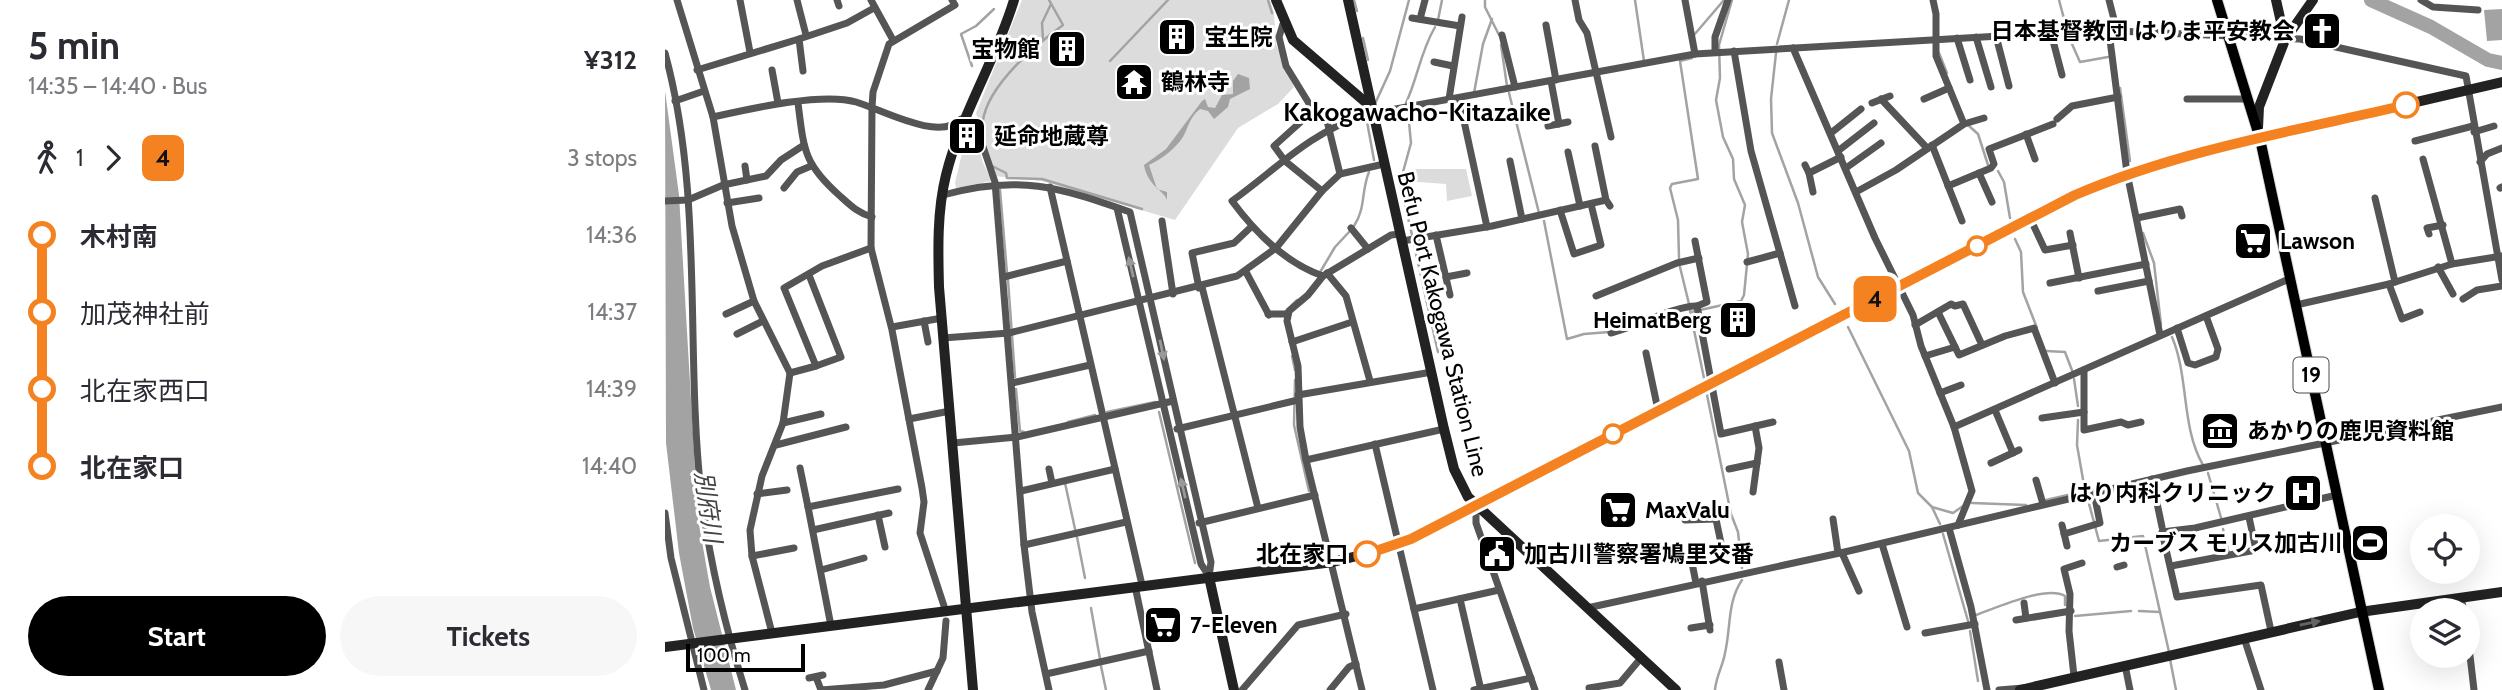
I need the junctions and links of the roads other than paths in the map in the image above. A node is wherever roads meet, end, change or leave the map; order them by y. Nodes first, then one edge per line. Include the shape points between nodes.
1 (677, 0) edge
2 (740, 0) edge
3 (797, 0) edge
4 (952, 0) edge
5 (1014, 0) edge
6 (1276, 0) edge
7 (1348, 0) edge
8 (1425, 0) edge
9 (1575, 0) edge
10 (1685, 0) edge
11 (1728, 0) edge
12 (1933, 0) edge
13 (2109, 0) edge
14 (2217, 0) edge
15 (2276, 0) edge
16 (2313, 0) edge
17 (2421, 0) edge
18 (872, 4) edge
19 (2458, 4) edge
20 (2478, 10) dead end
21 (1283, 24) junction
22 (1546, 25) dead end
23 (2113, 32) junction
24 (2051, 33) junction
25 (1501, 35) dead end
26 (2229, 36) junction
27 (802, 37) junction
28 (1976, 37) junction
29 (1996, 37) junction
30 (1957, 38) junction
31 (1937, 39) junction
32 (893, 40) junction
33 (2285, 40) junction
34 (1793, 48) junction
35 (1734, 51) junction
36 (750, 52) junction
37 (1715, 52) junction
38 (665, 53) edge
39 (1695, 54) junction
40 (1434, 62) dead end
41 (1454, 66) junction
42 (697, 70) junction
43 (772, 70) dead end
44 (803, 71) dead end
45 (1595, 73) junction
46 (2062, 75) dead end
47 (1553, 80) junction
48 (1970, 80) dead end
49 (2006, 82) dead end
50 (2502, 82) edge
51 (1515, 87) junction
52 (1991, 87) dead end
53 (1949, 88) junction
54 (2467, 90) junction
55 (704, 91) junction
56 (1890, 96) dead end
57 (2118, 97) junction
58 (1459, 98) junction
59 (1449, 99) junction
60 (1881, 99) junction
61 (1924, 99) dead end
62 (2187, 99) dead end
63 (2248, 99) junction
64 (675, 101) junction
65 (778, 103) junction
66 (798, 103) junction
67 (1872, 103) dead end
68 (872, 107) junction
69 (1861, 109) dead end
70 (1314, 110) junction
71 (1371, 111) junction
72 (713, 117) junction
73 (1984, 118) dead end
74 (964, 121) junction
75 (1874, 123) dead end
76 (1964, 124) junction
77 (1548, 126) dead end
78 (2494, 126) dead end
79 (1330, 127) junction
80 (2474, 129) junction
81 (1831, 134) junction
82 (2026, 134) junction
83 (1611, 137) dead end
84 (2260, 139) junction
85 (2415, 141) dead end
86 (804, 145) junction
87 (1595, 146) dead end
88 (1930, 147) junction
89 (1878, 148) dead end
90 (2502, 148) edge
91 (1568, 152) dead end
92 (1840, 154) junction
93 (1598, 159) junction
94 (2035, 159) dead end
95 (2423, 159) dead end
96 (1285, 161) junction
97 (1510, 161) dead end
98 (1590, 162) dead end
99 (2480, 162) junction
100 (1384, 164) junction
101 (745, 166) dead end
102 (811, 166) junction
103 (1846, 168) junction
104 (1979, 173) junction
105 (2127, 173) junction
106 (1341, 174) junction
107 (747, 180) junction
108 (995, 183) junction
109 (723, 186) junction
110 (1948, 186) junction
111 (1050, 187) junction
112 (783, 188) dead end
113 (1322, 191) junction
114 (1813, 192) dead end
115 (1856, 192) junction
116 (943, 195) junction
117 (759, 198) dead end
118 (2375, 198) dead end
119 (688, 200) junction
120 (665, 201) edge
121 (1992, 202) dead end
122 (727, 203) junction
123 (1591, 204) junction
124 (1580, 206) junction
125 (1117, 208) junction
126 (1560, 210) junction
127 (2182, 216) dead end
128 (873, 217) junction
129 (2030, 218) junction
130 (2139, 218) junction
131 (1522, 219) junction
132 (1162, 221) dead end
133 (1962, 221) dead end
134 (2443, 225) junction
135 (1251, 227) junction
136 (1487, 227) junction
137 (1351, 228) dead end
138 (2070, 233) dead end
139 (2429, 234) dead end
140 (1436, 235) junction
141 (1401, 237) junction
142 (1695, 241) dead end
143 (2073, 245) junction
144 (871, 248) junction
145 (1276, 248) junction
146 (1368, 248) junction
147 (2052, 249) junction
148 (1780, 253) junction
149 (2499, 256) edge
150 (1699, 258) junction
151 (2054, 260) dead end
152 (1067, 261) junction
153 (1747, 262) dead end
154 (2146, 264) junction
155 (2452, 264) junction
156 (2438, 267) junction
157 (1246, 272) junction
158 (1467, 273) dead end
159 (1325, 274) junction
160 (809, 275) junction
161 (1006, 277) junction
162 (1446, 277) junction
163 (2079, 278) junction
164 (2291, 278) junction
165 (2502, 280) edge
166 (2149, 281) junction
167 (2392, 283) junction
168 (2050, 284) dead end
169 (1900, 286) junction
170 (2502, 286) edge
171 (1200, 287) junction
172 (2098, 291) dead end
173 (1173, 294) junction
174 (1450, 295) dead end
175 (2453, 295) dead end
176 (1596, 296) dead end
177 (1151, 299) junction
178 (2463, 299) dead end
179 (754, 301) junction
180 (1139, 302) junction
181 (2296, 304) junction
182 (1697, 306) junction
183 (1795, 306) dead end
184 (1938, 312) junction
185 (2420, 312) dead end
186 (726, 314) dead end
187 (1288, 314) junction
188 (1079, 315) junction
189 (2206, 316) junction
190 (942, 318) junction
191 (763, 321) junction
192 (924, 321) junction
193 (1352, 322) junction
194 (1915, 325) junction
195 (892, 327) junction
196 (2177, 328) junction
197 (1011, 332) junction
198 (1611, 333) dead end
199 (737, 334) dead end
200 (2161, 335) junction
201 (943, 338) junction
202 (928, 342) dead end
203 (1292, 342) junction
204 (1982, 345) junction
205 (1955, 347) junction
206 (1646, 353) dead end
207 (1925, 356) junction
208 (1090, 365) junction
209 (816, 366) junction
210 (2084, 370) junction
211 (1432, 372) junction
212 (790, 373) junction
213 (1370, 381) junction
214 (1713, 382) junction
215 (1012, 383) junction
216 (2055, 383) junction
217 (1961, 385) dead end
218 (1940, 393) junction
219 (1299, 397) junction
220 (1174, 401) junction
221 (1163, 403) junction
222 (2502, 407) edge
223 (1658, 410) junction
224 (1995, 410) junction
225 (950, 411) junction
226 (2084, 412) junction
227 (821, 414) dead end
228 (1236, 415) junction
229 (1102, 416) junction
230 (2042, 418) dead end
231 (909, 419) junction
232 (1773, 422) dead end
233 (2141, 422) dead end
234 (783, 423) junction
235 (1755, 426) junction
236 (846, 427) dead end
237 (1179, 428) junction
238 (1954, 428) junction
239 (1444, 429) junction
240 (1170, 431) junction
241 (1017, 437) junction
242 (2326, 442) junction
243 (953, 443) junction
244 (1375, 444) junction
245 (776, 445) junction
246 (1306, 460) junction
247 (1757, 463) junction
248 (1991, 463) dead end
249 (800, 468) dead end
250 (1049, 469) dead end
251 (1115, 469) junction
252 (1729, 469) dead end
253 (2153, 479) junction
254 (2036, 480) dead end
255 (1052, 483) junction
256 (893, 488) dead end
257 (787, 490) dead end
258 (1021, 491) junction
259 (1753, 492) dead end
260 (2094, 493) junction
261 (757, 494) junction
262 (1315, 495) junction
263 (2337, 495) junction
264 (1476, 504) junction
265 (2043, 505) junction
266 (808, 507) junction
267 (1258, 508) junction
268 (1714, 510) dead end
269 (665, 513) edge
270 (889, 513) dead end
271 (1683, 514) dead end
272 (878, 515) junction
273 (2249, 517) junction
274 (1716, 519) junction
275 (1833, 519) dead end
276 (1126, 522) junction
277 (1202, 522) junction
278 (1192, 524) junction
279 (1958, 525) junction
280 (2162, 527) dead end
281 (1949, 528) junction
282 (813, 530) junction
283 (1399, 544) junction
284 (1882, 544) junction
285 (1024, 545) junction
286 (2067, 546) dead end
287 (885, 547) dead end
288 (794, 548) dead end
289 (1840, 553) junction
290 (752, 556) junction
291 (859, 556) dead end
292 (1333, 562) junction
293 (2082, 564) dead end
294 (2171, 566) junction
295 (821, 570) junction
296 (1209, 577) junction
297 (1699, 582) junction
298 (1139, 585) junction
299 (1499, 590) junction
300 (1859, 591) dead end
301 (2502, 593) edge
302 (2461, 598) edge
303 (1460, 599) junction
304 (1030, 600) junction
305 (2024, 603) dead end
306 (2410, 605) edge
307 (1587, 608) junction
308 (967, 609) junction
309 (1414, 609) junction
310 (2071, 611) junction
311 (2360, 612) junction
312 (1346, 614) junction
313 (946, 616) junction
314 (2026, 618) junction
315 (2017, 620) dead end
316 (1975, 624) junction
317 (831, 626) junction
318 (1907, 627) dead end
319 (1691, 628) dead end
320 (2271, 631) junction
321 (772, 633) junction
322 (1925, 633) dead end
323 (2244, 638) junction
324 (729, 640) junction
325 (691, 643) junction
326 (665, 647) edge
327 (1149, 652) junction
328 (1641, 658) junction
329 (1779, 662) dead end
330 (1356, 664) junction
331 (2125, 665) junction
332 (2471, 668) edge
333 (937, 671) junction
334 (1046, 674) junction
335 (2074, 676) junction
336 (816, 677) dead end
337 (1531, 678) junction
338 (1593, 685) edge
339 (852, 689) edge
340 (2024, 689) edge
341 (704, 690) edge
342 (745, 690) edge
343 (928, 690) edge
344 (973, 690) edge
345 (1049, 690) edge
346 (1157, 690) edge
347 (1234, 690) edge
348 (1242, 690) edge
349 (1330, 690) edge
350 (1362, 690) edge
351 (1433, 690) edge
352 (1479, 690) edge
353 (1535, 690) edge
354 (1676, 690) edge
355 (1784, 690) edge
356 (1987, 690) edge
357 (1999, 690) edge
358 (2130, 690) edge
359 (2261, 690) edge
360 (2379, 690) edge
361 (2474, 690) edge

1 - 42 street
2 - 36 street
3 - 27 street
4 - 32 street via 955,5 942,14
5 - 74 street
6 - 21 street
7 - 71 street, Befu Port Kakogawa Station Line
8 - 41 street via 1416,19 1461,21
9 - 45 street
10 - 39 street
11 - 37 street via 1715,37
12 - 31 street
13 - 23 street
14 - 26 main road, 19
15 - 33 street
16 - 33 street
17 - 19 street via 2433,7
18 - 27 street via 847,23
18 - 32 street
19 - 20 street
21 - 70 street via 1279,37 1286,66
21 - 71 street via 1304,52
22 - 47 street
23 - 24 street
23 - 26 street
23 - 57 street
24 - 29 street
24 - 46 street
25 - 51 street
26 - 33 street
26 - 63 main road, 19
27 - 36 street
27 - 44 street
28 - 29 street
28 - 30 street
28 - 52 street
29 - 49 street
30 - 31 street
30 - 48 street
31 - 34 street
31 - 53 street via 1936,55
32 - 68 street via 878,76
33 - 54 street via 2300,38 2466,76
33 - 84 street via 2259,107
34 - 35 street
34 - 81 street
35 - 37 street
35 - 148 street via 1751,150
36 - 42 street
37 - 39 street
38 - 64 street
39 - 45 street
40 - 41 street
41 - 59 street
42 - 55 street
43 - 65 street
45 - 47 street
45 - 83 street
47 - 51 street
47 - 77 street via 1563,123
50 - 54 street
51 - 58 street
53 - 61 street
53 - 76 street
54 - 80 street
54 - 84 street
55 - 64 street
55 - 72 street
56 - 60 street
57 - 82 street via 2085,100
57 - 105 street
58 - 59 street
58 - 136 street
59 - 71 street
60 - 67 street
60 - 88 street
62 - 63 street
63 - 84 main road, 19
64 - 119 street
65 - 66 street
65 - 72 street
66 - 68 street via 843,99
66 - 86 street
68 - 74 street via 936,129
68 - 128 street
69 - 81 street
70 - 79 street
70 - 96 street via 1274,143
71 - 79 street
71 - 100 street, Befu Port Kakogawa Station Line
72 - 109 street
73 - 76 street
74 - 108 street via 977,126
74 - 116 street
75 - 92 street
76 - 88 street
78 - 80 street
79 - 96 street
79 - 106 street
80 - 85 street
80 - 99 street
81 - 92 street
82 - 94 street
82 - 104 street via 1989,149 1992,167
84 - 105 street
84 - 164 main road, 19
86 - 102 street
86 - 107 street via 766,176
87 - 93 street
88 - 110 street
88 - 115 street
89 - 103 street
90 - 99 street
91 - 124 street
92 - 103 street
92 - 114 street via 1807,169
93 - 98 street
93 - 123 street via 1608,203
95 - 134 street
96 - 113 street
96 - 135 street via 1232,201
97 - 131 street
99 - 149 street
100 - 106 street
100 - 141 street, Befu Port Kakogawa Station Line
101 - 107 street
102 - 112 street
102 - 128 street via 826,186 858,213
103 - 115 street
104 - 110 street
104 - 121 street
105 - 129 street
105 - 130 street
106 - 113 street
107 - 109 street
108 - 111 street
108 - 116 street
108 - 161 street
109 - 119 street
109 - 122 street
110 - 133 street
111 - 125 street
111 - 152 street
113 - 145 street
115 - 169 street
116 - 190 street via 939,256
117 - 122 street
118 - 167 street
119 - 120 street
119 - 324 street via 701,493
122 - 179 street
123 - 124 street
123 - 126 street via 1601,246 1573,254
124 - 126 street
125 - 177 street via 1130,212
180 -> 125 street
126 - 131 street
127 - 130 street via 2180,209
128 - 144 street
129 - 147 street via 2045,250
129 - 169 street
130 - 154 street
131 - 136 street
132 - 173 street
134 - 139 street via 2427,228
134 - 155 street
135 - 145 street
135 - 171 street via 1234,243 1192,253
136 - 140 street
137 - 146 street
138 - 143 street
140 - 141 street
140 - 162 street
141 - 146 street
141 - 211 street, Befu Port Kakogawa Station Line
142 - 150 street
143 - 147 street
143 - 163 street
144 - 160 street
144 - 195 street
145 - 157 street
145 - 159 street
146 - 159 street
147 - 151 street
148 - 153 street
148 - 183 street
149 - 155 street
149 - 165 street
150 - 176 street via 1678,262
150 - 182 street via 1707,302
152 - 161 street
152 - 188 street
154 - 163 street
154 - 166 street
155 - 156 street
156 - 167 street
156 - 175 street
157 - 171 street
157 - 187 street via 1269,315
158 - 162 street
159 - 187 street
159 - 193 street via 1346,296
160 - 209 street via 784,288
160 - 209 street via 841,357
161 - 197 street
162 - 174 street
163 - 168 street
164 - 181 main road, 19
164 - 189 street
166 - 172 street
166 - 200 street
167 - 181 street
167 - 185 street via 2402,319
169 - 194 street
169 - 214 street
170 - 178 street via 2477,290
171 - 173 street
171 - 228 street
173 - 177 street
177 - 180 street
177 -> 220 street
179 - 186 street
179 - 191 street
180 - 188 street
180 - 221 street
181 - 242 main road, 19
182 - 198 street via 1684,305
182 - 214 street
184 - 194 street
184 - 204 street via 1962,304
184 - 205 street
187 - 203 street
188 - 197 street
188 - 208 street
189 - 196 street
189 - 196 street via 2218,349 2216,357 2188,363
190 - 192 street
190 - 201 street
191 - 199 street
191 - 212 street
192 - 195 street
192 - 202 street
193 - 203 street
193 - 213 street
194 - 207 street
195 - 231 street
196 - 200 street
197 - 201 street
197 - 215 street
200 - 210 street
201 - 225 street
203 - 219 street
204 - 205 street via 1959,355
204 - 216 street via 2034,328
205 - 207 street
206 - 223 street via 1644,364
207 - 218 street
208 - 215 street
208 - 229 street
209 - 212 street
210 - 216 street
210 - 226 street
211 - 213 street
211 - 239 street, Befu Port Kakogawa Station Line
212 - 234 street
213 - 219 street
214 - 223 street
214 - 235 street via 1721,434
215 - 241 street
216 - 224 street
217 - 218 street
218 - 238 street
219 - 228 street
219 - 246 street
220 - 221 street
220 - 237 street
221 - 229 street
221 - 240 street
222 - 242 street
223 - 264 street
224 - 238 street
224 - 248 street via 2016,451
225 - 231 street
225 - 243 street
226 - 230 street via 2054,412
226 - 233 street via 2084,430 2121,418 2127,425
227 - 234 street
228 - 237 street
228 - 267 street
229 - 241 street
229 - 251 street
231 - 313 street via 924,502 920,533
232 - 235 street
234 - 245 street
235 - 247 street
236 - 245 street
237 - 240 street
237 - 277 street
238 - 279 street via 1972,491
239 - 244 street
239 - 264 street, Befu Port Kakogawa Station Line via 1454,469
278 -> 240 street
241 - 243 street
241 - 258 street
242 - 253 street
242 - 263 main road, 19
243 - 308 street
244 - 246 street
244 - 283 street
245 - 261 street
246 - 262 street
247 - 252 street
247 - 259 street
249 - 266 street
250 - 255 street
251 - 255 street
251 - 276 street
253 - 260 street
253 - 280 street
254 - 265 street
255 - 258 street
256 - 266 street
257 - 261 street
258 - 285 street
260 - 265 street
260 - 286 street via 2101,523 2063,529
261 - 290 street via 750,530
262 - 267 street
262 - 292 street
263 - 273 street
263 - 311 main road, 19
264 - 283 street
264 - 299 street via 1476,523
264 - 307 street, Befu Port Kakogawa Station Line
265 - 279 street
266 - 282 street
267 - 277 street
268 - 274 street
269 - 325 street
270 - 272 street
271 - 274 street via 1690,523
272 - 282 street
272 - 287 street
273 - 294 street via 2256,550
273 - 294 street via 2162,532
274 - 297 street via 1721,544 1690,553
275 - 289 street
276 - 285 street
276 - 298 street
277 - 278 street
277 - 296 street via 1211,562
278 - 296 street via 1201,564
279 - 281 street
281 - 284 street
281 - 316 street
282 - 295 street
283 - 292 street
283 - 309 street
284 - 289 street
284 - 318 street
285 - 304 street
288 - 290 street
289 - 297 street
289 - 300 street
290 - 321 street
291 - 295 street
292 - 296 street
292 - 312 street
293 - 310 street via 2064,569
294 - 320 street via 2178,597 2261,585
295 - 317 street
296 - 298 street
296 - 347 street
297 - 307 street
297 - 319 street via 1710,627
298 - 304 street
298 - 327 street
299 - 303 street
299 - 337 street
301 - 302 street
303 - 309 street
303 - 352 street
304 - 308 street
304 - 334 street
305 - 314 street
306 - 311 street
307 - 328 street, Befu Port Kakogawa Station Line
308 - 313 street
308 - 344 street
309 - 351 street
310 - 314 street
310 - 335 street
320 -> 311 street
311 - 360 main road, 19
312 - 330 street
312 - 348 street via 1298,625
313 - 317 street
313 - 333 street via 947,639
314 - 315 street
316 - 322 street
316 - 356 street
317 - 321 street
320 - 323 street
321 - 324 street
323 - 331 street
323 - 359 street
324 - 325 street
324 - 342 street
325 - 326 street
325 - 341 street
327 - 334 street
327 - 346 street
328 - 338 street via 1620,683
328 - 354 street, Befu Port Kakogawa Station Line
329 - 355 street
330 - 349 street
330 - 350 street
331 - 335 street
331 - 358 street
332 - 361 street
333 - 339 street via 890,685
333 - 343 street
334 - 345 street
335 - 340 street
336 - 339 street via 821,690
337 - 352 street
337 - 353 street
340 - 357 street

